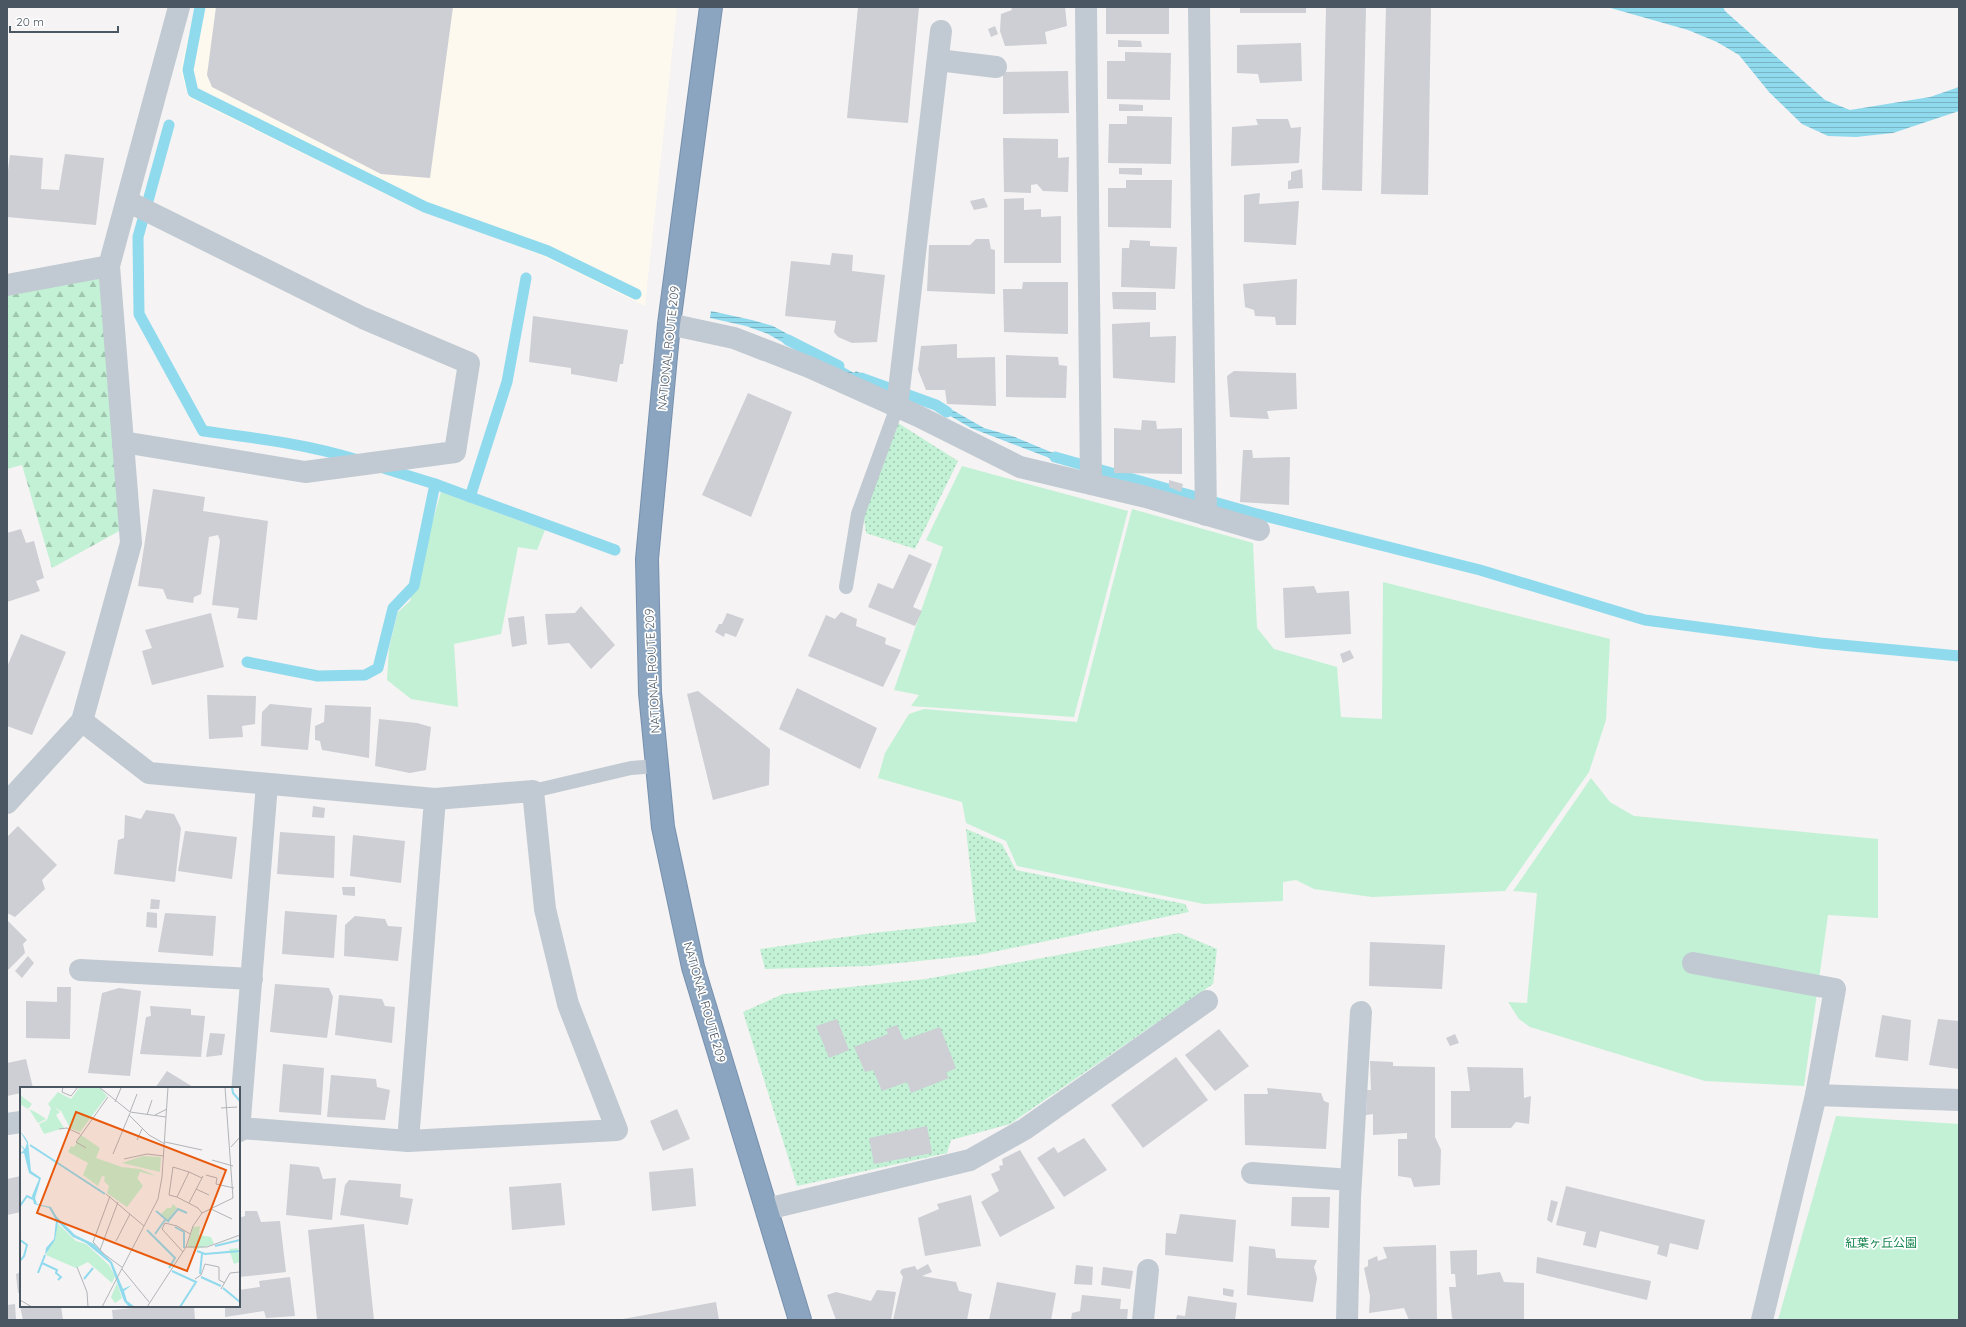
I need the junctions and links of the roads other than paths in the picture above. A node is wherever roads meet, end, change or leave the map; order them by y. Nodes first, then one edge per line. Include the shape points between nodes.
1 (179, 7) edge
2 (711, 7) edge
3 (1086, 7) edge
4 (1199, 7) edge
5 (941, 31) dead end
6 (938, 60) junction
7 (996, 67) dead end
8 (126, 201) junction
9 (109, 266) junction
10 (7, 286) edge
11 (669, 324) junction
12 (897, 407) junction
13 (123, 442) junction
14 (1091, 484) junction
15 (1206, 515) junction
16 (1259, 530) dead end
17 (846, 587) dead end
18 (82, 721) junction
19 (657, 766) junction
20 (267, 784) junction
21 (533, 791) junction
22 (435, 799) junction
23 (7, 803) edge
24 (1693, 963) dead end
25 (80, 970) dead end
26 (252, 979) junction
27 (1208, 1001) dead end
28 (1361, 1012) dead end
29 (1816, 1095) junction
30 (1959, 1100) edge
31 (240, 1117) edge
32 (20, 1122) edge
33 (7, 1124) edge
34 (240, 1129) edge
35 (408, 1141) junction
36 (1252, 1173) dead end
37 (1351, 1180) junction
38 (767, 1209) junction
39 (1148, 1270) dead end
40 (800, 1320) edge
41 (1143, 1320) edge
42 (1347, 1320) edge
43 (1762, 1320) edge

1 - 8 street
2 - 11 highway, NATIONAL ROUTE 209
3 - 14 street
4 - 15 street
5 - 6 street
6 - 7 street
6 - 12 street
8 - 9 street
8 - 13 street via 362,318 469,363 455,452 305,472
9 - 10 street
9 - 13 street
11 - 12 street via 734,338 809,367
11 - 19 highway, NATIONAL ROUTE 209 via 648,559 650,693
12 - 14 street via 1020,467
12 - 17 lane via 858,514
13 - 18 street via 131,543
14 - 15 street
15 - 16 street
18 - 20 street via 149,773
18 - 23 street
19 - 21 lane via 631,768
19 - 38 highway, NATIONAL ROUTE 209 via 663,827 693,967
20 - 22 street
20 - 26 street
21 - 22 street
21 - 35 street via 545,909 568,1004 617,1130
22 - 35 street
24 - 29 street via 1835,989
25 - 26 street
26 - 31 street
27 - 38 street via 1025,1130 970,1160
28 - 37 street
29 - 30 street
29 - 43 street
32 - 33 street
34 - 35 street
36 - 37 street
37 - 42 street
38 - 40 highway, NATIONAL ROUTE 209
39 - 41 street

